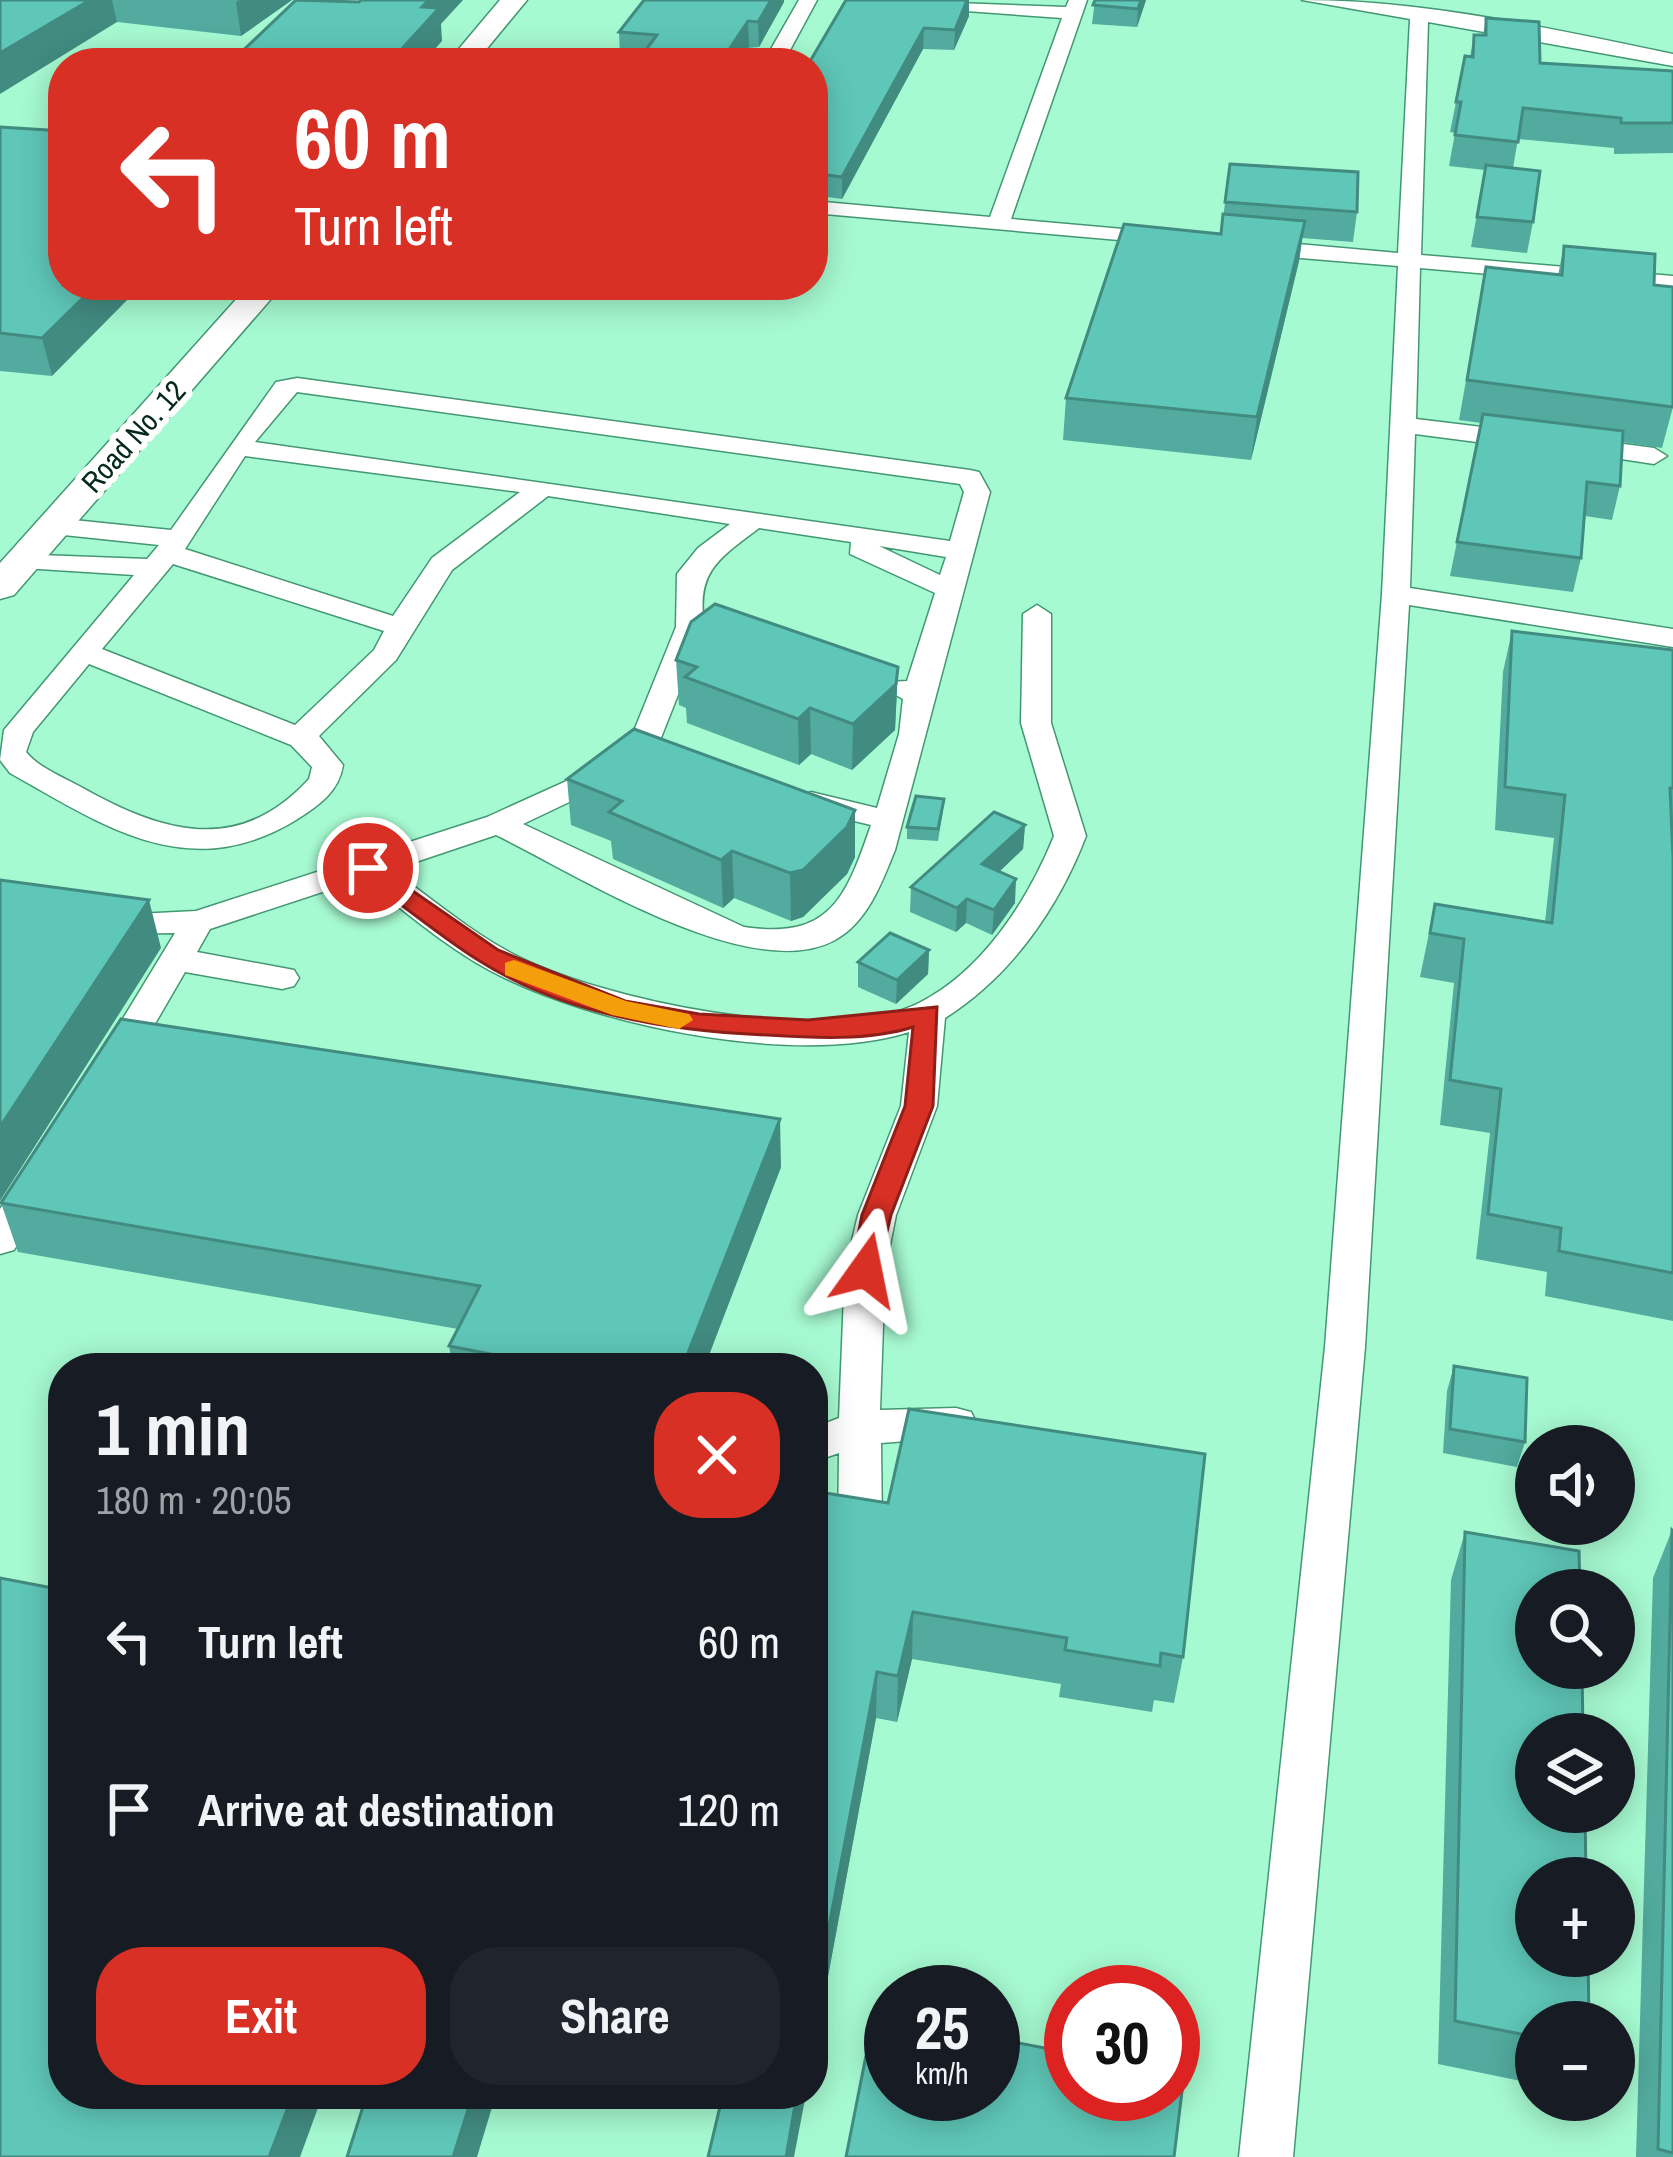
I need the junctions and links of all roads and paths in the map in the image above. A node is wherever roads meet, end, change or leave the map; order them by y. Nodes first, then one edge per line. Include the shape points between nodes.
1 (514, 0) edge
2 (808, 0) edge
3 (883, 0) edge
4 (1311, 0) edge
5 (1076, 7) edge
6 (1419, 15) junction
7 (474, 48) edge
8 (781, 48) edge
9 (1673, 60) edge
10 (828, 208) edge
11 (998, 224) junction
12 (1406, 261) junction
13 (1673, 283) edge
14 (254, 300) edge
15 (1401, 424) junction
16 (238, 447) junction
17 (1654, 456) dead end
18 (543, 487) junction
19 (752, 521) junction
20 (54, 526) junction
21 (830, 534) junction
22 (962, 550) junction
23 (167, 554) junction
24 (12, 573) edge
25 (951, 590) junction
26 (1396, 594) junction
27 (1036, 614) dead end
28 (690, 627) junction
29 (403, 628) junction
30 (1673, 638) edge
31 (754, 646) edge
32 (84, 652) junction
33 (878, 682) edge
34 (918, 694) junction
35 (302, 739) junction
36 (638, 758) junction
37 (679, 769) edge
38 (784, 795) edge
39 (889, 820) junction
40 (498, 824) junction
41 (368, 868) junction
42 (68, 918) edge
43 (198, 922) junction
44 (179, 960) junction
45 (282, 978) dead end
46 (928, 1013) junction
47 (90, 1100) edge
48 (51, 1160) edge
49 (0, 1240) edge
50 (992, 1426) edge
51 (860, 1427) junction
52 (828, 1439) edge
53 (860, 1526) edge
54 (1266, 2157) edge

1 - 7 street
2 - 8 street
3 - 5 street
4 - 6 street
5 - 11 street
6 - 9 street
6 - 12 street
10 - 11 street
11 - 12 street
12 - 13 street
12 - 15 street
14 - 20 street, Road No. 12
15 - 17 street
15 - 26 street
16 - 18 street
16 - 22 street via 285,387 297,385 959,475 977,492
16 - 23 street
18 - 19 street
18 - 29 street via 442,564
19 - 21 street
19 - 28 street via 688,574
20 - 23 street
20 - 24 street, Road No. 12
21 - 22 street
21 - 25 street
22 - 25 street
23 - 24 street
23 - 29 street
23 - 32 street
25 - 34 street
26 - 30 street
26 - 54 street via 1345,1347
27 - 46 street via 1036,723 1070,836 1042,900 980,970
28 - 31 street
28 - 36 street
29 - 35 street
32 - 35 street
32 - 35 street via 19,730 10,753 154,836 218,843 274,823 329,772
33 - 34 street
34 - 39 street
36 - 37 street
36 - 40 street
38 - 39 street
39 - 40 street via 863,895 841,922 798,938 757,941
40 - 41 street
41 - 43 street
41 - 46 street via 489,956 621,1009 699,1023 808,1028 897,1023
42 - 43 street
43 - 44 street
44 - 45 street
44 - 47 street
46 - 51 street via 919,1106 877,1215 866,1270
48 - 49 street
50 - 51 street
51 - 52 street
51 - 53 street

